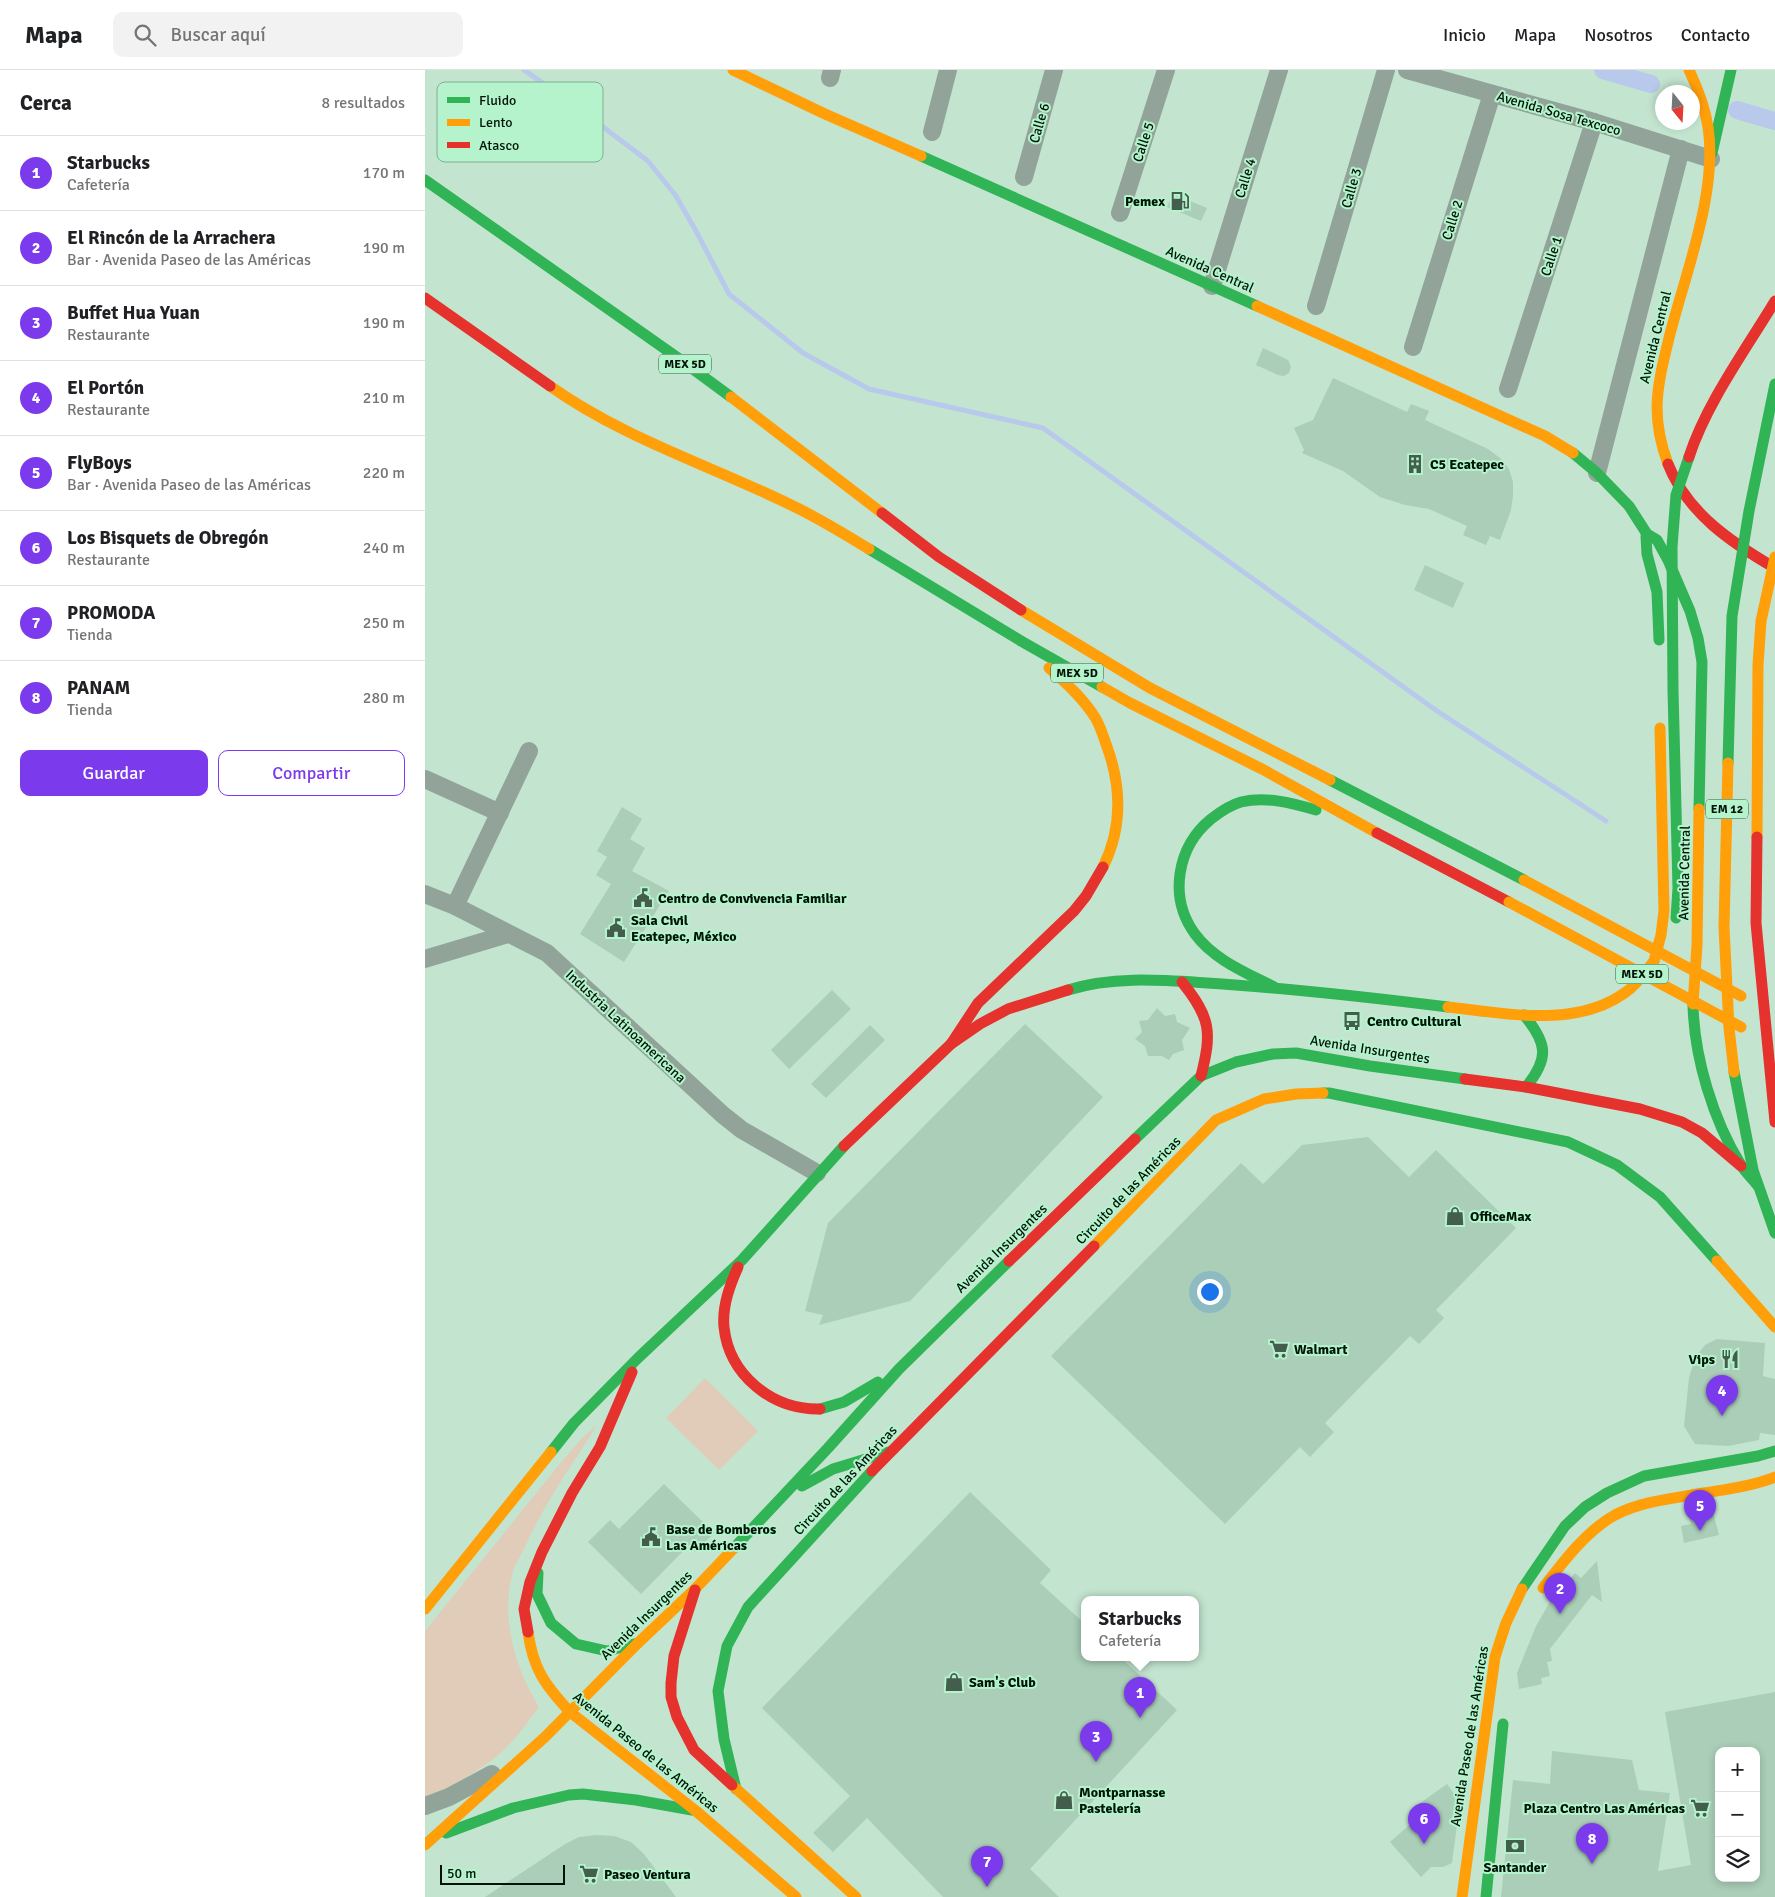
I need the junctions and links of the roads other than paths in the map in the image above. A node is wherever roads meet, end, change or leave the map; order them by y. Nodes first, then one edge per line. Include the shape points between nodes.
1 (733, 70) edge
2 (948, 70) edge
3 (1054, 70) edge
4 (1166, 70) edge
5 (1279, 70) edge
6 (1385, 70) edge
7 (1407, 70) edge
8 (1689, 70) edge
9 (1731, 70) edge
10 (1492, 94) junction
11 (1594, 122) junction
12 (932, 132) dead end
13 (1681, 149) junction
14 (1711, 159) junction
15 (1024, 176) dead end
16 (425, 180) edge
17 (1120, 213) dead end
18 (1212, 286) junction
19 (425, 298) edge
20 (1775, 301) edge
21 (1316, 306) dead end
22 (1413, 347) dead end
23 (1775, 384) edge
24 (1508, 389) dead end
25 (1597, 474) junction
26 (1647, 534) junction
27 (1775, 557) edge
28 (1775, 568) edge
29 (1021, 641) junction
30 (1659, 650) dead end
31 (1660, 716) dead end
32 (529, 751) dead end
33 (425, 780) edge
34 (500, 813) junction
35 (1359, 824) junction
36 (425, 894) edge
37 (455, 906) junction
38 (1676, 922) dead end
39 (508, 934) junction
40 (425, 959) edge
41 (1654, 961) junction
42 (1693, 977) junction
43 (1182, 982) junction
44 (1274, 987) junction
45 (1775, 1014) edge
46 (1524, 1015) junction
47 (951, 1044) junction
48 (1775, 1046) edge
49 (1201, 1076) junction
50 (1527, 1087) junction
51 (1775, 1122) edge
52 (1741, 1166) junction
53 (817, 1173) junction
54 (1775, 1205) edge
55 (1775, 1233) edge
56 (742, 1260) junction
57 (1775, 1327) edge
58 (639, 1358) junction
59 (899, 1369) junction
60 (1775, 1451) edge
61 (889, 1452) junction
62 (1775, 1477) edge
63 (776, 1503) junction
64 (539, 1562) junction
65 (695, 1589) junction
66 (1534, 1600) dead end
67 (425, 1609) edge
68 (638, 1642) junction
69 (570, 1712) junction
70 (1504, 1713) dead end
71 (545, 1737) junction
72 (736, 1789) junction
73 (425, 1806) edge
74 (696, 1811) junction
75 (429, 1841) edge
76 (1462, 1895) edge
77 (1486, 1896) edge
78 (796, 1897) edge
79 (856, 1897) edge

1 - 18 main road, Avenida Central
2 - 12 street
3 - 15 street, Calle 6
4 - 17 street, Calle 5
5 - 18 street, Calle 4
6 - 21 street, Calle 3
7 - 10 street, Avenida Sosa Texcoco
8 - 14 main road, Avenida Central via 1705,110
9 - 14 main road
10 - 11 street, Avenida Sosa Texcoco
10 - 22 street, Calle 2
11 - 13 street, Avenida Sosa Texcoco
11 - 24 street, Calle 1
13 - 14 street, Avenida Sosa Texcoco
13 - 25 street
14 - 28 main road, Avenida Central via 1701,219 1659,377 1657,425 1674,479 1691,504 1723,535
16 - 45 main road, MEX 5D, bridge via 686,364 939,557 1041,624 1149,688 1524,880
18 - 25 main road, Avenida Central via 1545,436 1572,452
19 - 29 main road, MEX 5D via 579,407 648,442 790,504
20 - 38 main road, bridge via 1694,441 1676,495 1673,547
23 - 55 main road, EM 12, bridge via 1749,511 1733,616 1724,927 1735,1080 1753,1170
25 - 26 main road, Avenida Central via 1629,506
26 - 30 main road, Avenida Central via 1645,546 1659,607
26 - 42 main road, Avenida Central via 1657,540 1684,597 1698,638 1702,662 1697,945
27 - 51 main road, EM 12, bridge via 1761,621 1758,665 1756,923
29 - 35 main road, MEX 5D via 1130,703 1262,769
29 - 47 main road via 1073,691 1095,719 1115,769 1119,797 1117,831 1105,866 1085,896 977,1004
31 - 41 main road, Avenida Central via 1664,911
32 - 34 street
33 - 34 street
34 - 37 street
35 - 44 main road via 1294,803 1239,802 1208,820 1185,851 1178,887 1185,918 1195,935 1213,952
35 - 48 main road, MEX 5D, bridge
36 - 37 street, Industria Latinoamericana
37 - 39 street, Industria Latinoamericana
39 - 40 street
39 - 53 street, Industria Latinoamericana via 556,961 732,1123
41 - 42 main road via 1679,948
41 - 46 main road via 1641,980 1605,1006 1585,1012
42 - 52 main road, Avenida Central via 1693,1016 1703,1072
43 - 44 main road
43 - 47 main road via 1122,980 1080,986 1008,1009
43 - 49 main road via 1198,1001 1209,1026 1208,1050
44 - 46 main road
46 - 50 main road via 1534,1026 1543,1051 1539,1074
47 - 53 main road
49 - 50 main road, Avenida Insurgentes via 1236,1062 1273,1054 1297,1053
49 - 59 main road, Avenida Insurgentes
50 - 52 main road, Avenida Insurgentes via 1640,1108 1682,1122 1702,1133
52 - 54 main road, Avenida Central
53 - 56 main road
56 - 58 main road
56 - 59 main road via 729,1286 724,1327 728,1348 737,1366 765,1394 800,1408 822,1409 850,1399
57 - 61 main road, Circuito de las Américas via 1660,1196 1617,1166 1568,1142 1329,1093 1296,1094 1264,1099 1215,1120 1016,1327
58 - 64 main road, Avenida Paseo de las Américas via 600,1447 572,1493
58 - 67 main road via 574,1423
59 - 63 main road, Avenida Insurgentes
60 - 76 main road, Avenida Paseo de las Américas via 1627,1482 1587,1506 1557,1536 1522,1591 1501,1632
61 - 63 main road via 815,1476
61 - 72 main road, Circuito de las Américas via 748,1606 727,1646 717,1691
62 - 66 main road via 1650,1504 1607,1520 1576,1547
63 - 65 main road, Avenida Insurgentes
64 - 68 main road via 537,1594 551,1623 576,1644 607,1651
64 - 69 main road, Avenida Paseo de las Américas via 524,1609 531,1655 543,1681
65 - 68 main road, Avenida Insurgentes
65 - 72 main road, Avenida Paseo de las Américas via 673,1659 671,1698 694,1750
68 - 69 main road, Avenida Insurgentes
69 - 71 main road, Avenida Insurgentes
69 - 74 main road, Avenida Paseo de las Américas
70 - 77 main road
71 - 73 street via 487,1777
71 - 75 main road, Avenida Insurgentes
72 - 79 main road, Avenida Paseo de las Américas
74 - 75 main road via 636,1800 569,1794 513,1808
74 - 78 main road, Avenida Paseo de las Américas
76 - 77 main road

